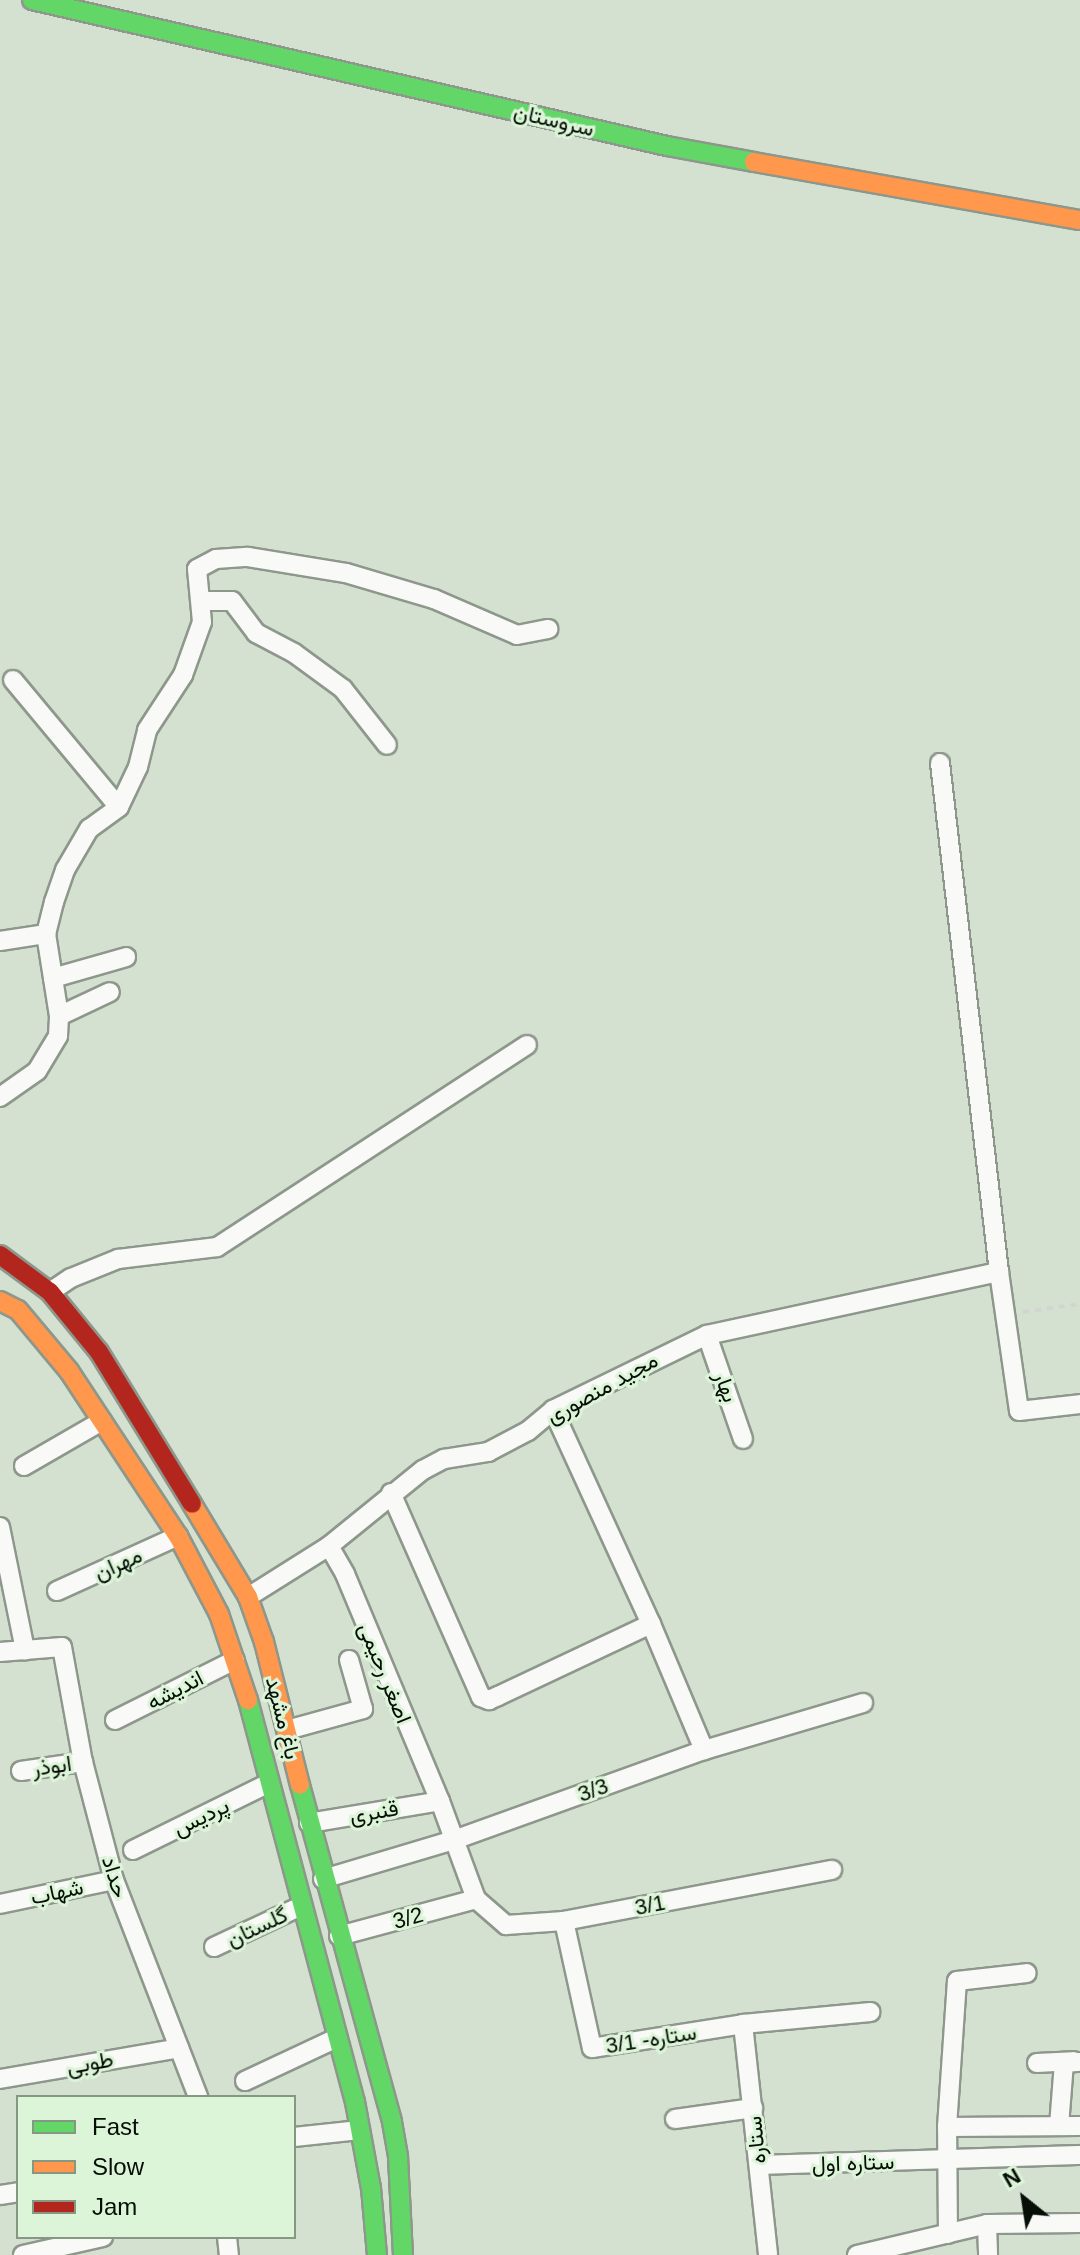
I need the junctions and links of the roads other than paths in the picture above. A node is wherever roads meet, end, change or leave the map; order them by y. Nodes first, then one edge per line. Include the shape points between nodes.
1 (32, 0) edge
2 (1080, 220) edge
3 (202, 601) junction
4 (548, 629) dead end
5 (13, 680) dead end
6 (387, 745) dead end
7 (940, 763) dead end
8 (119, 807) junction
9 (46, 934) junction
10 (0, 941) edge
11 (126, 957) dead end
12 (53, 978) junction
13 (110, 992) dead end
14 (59, 1016) junction
15 (527, 1045) dead end
16 (0, 1097) edge
17 (0, 1255) edge
18 (999, 1272) junction
19 (50, 1292) junction
20 (0, 1301) edge
21 (707, 1335) junction
22 (1080, 1404) edge
23 (553, 1410) junction
24 (102, 1421) junction
25 (743, 1439) dead end
26 (24, 1466) dead end
27 (391, 1493) junction
28 (0, 1527) edge
29 (178, 1536) junction
30 (329, 1546) junction
31 (57, 1591) dead end
32 (248, 1597) junction
33 (651, 1624) junction
34 (25, 1650) junction
35 (0, 1652) edge
36 (235, 1660) junction
37 (349, 1660) dead end
38 (863, 1703) dead end
39 (115, 1720) dead end
40 (287, 1730) junction
41 (704, 1750) junction
42 (83, 1762) junction
43 (21, 1771) dead end
44 (269, 1783) junction
45 (440, 1801) junction
46 (309, 1823) junction
47 (454, 1840) junction
48 (133, 1850) dead end
49 (832, 1870) dead end
50 (323, 1879) junction
51 (114, 1880) junction
52 (476, 1899) junction
53 (0, 1904) edge
54 (301, 1906) junction
55 (564, 1921) junction
56 (339, 1936) junction
57 (214, 1947) dead end
58 (1027, 1973) dead end
59 (357, 1998) junction
60 (328, 2008) junction
61 (870, 2012) dead end
62 (743, 2024) junction
63 (337, 2038) junction
64 (179, 2048) junction
65 (374, 2055) junction
66 (1080, 2062) edge
67 (1037, 2063) dead end
68 (346, 2067) junction
69 (0, 2079) edge
70 (245, 2081) dead end
71 (197, 2095) edge
72 (753, 2108) junction
73 (675, 2119) dead end
74 (1059, 2126) junction
75 (1080, 2126) edge
76 (947, 2127) junction
77 (360, 2130) junction
78 (296, 2137) edge
79 (1080, 2155) edge
80 (947, 2160) junction
81 (759, 2165) junction
82 (1080, 2223) edge
83 (987, 2224) junction
84 (948, 2234) junction
85 (94, 2239) edge
86 (23, 2255) edge
87 (377, 2255) edge
88 (403, 2255) edge
89 (768, 2255) edge
90 (857, 2255) edge
91 (988, 2255) edge

1 - 2 main road, سروستان via 667,146
3 - 4 street via 197,569 216,559 248,557 361,577 434,599 517,635
3 - 6 street via 232,601 256,633 343,689
3 - 8 street via 202,622 183,675 147,730 138,767
5 - 8 street
7 - 18 street
8 - 9 street via 89,829 65,870
9 - 10 street
9 - 12 street
11 - 12 street
12 - 14 street
13 - 14 street
14 - 16 street via 58,1036 37,1071
15 - 19 street via 217,1247 118,1259
17 - 19 main road, باغ مشهد
18 - 21 street, مجید منصوری
18 - 22 street via 1019,1411
19 - 32 main road, باغ مشهد via 99,1352
20 - 24 main road, باغ مشهد via 18,1310
21 - 23 street, مجید منصوری
21 - 25 street, بهار
23 - 27 street, مجید منصوری via 528,1431 488,1452 444,1459
23 - 33 street
24 - 26 street
24 - 29 main road, باغ مشهد
27 - 30 street, مجید منصوری
27 - 33 street via 481,1697 489,1700
28 - 34 street
29 - 31 street, مهران
29 - 36 main road, باغ مشهد via 219,1614
30 - 32 street, مجید منصوری
30 - 45 street, اصغر رحیمی
32 - 40 main road, باغ مشهد
33 - 41 street
34 - 35 street
34 - 42 street, حداد via 62,1647
36 - 39 street, اندیشه
36 - 44 main road, باغ مشهد
37 - 40 street via 363,1709
38 - 41 street, 3/3
40 - 46 main road, باغ مشهد
41 - 47 street, 3/3
42 - 43 street, ابوذر
42 - 51 street, حداد
44 - 48 street, پردیس
44 - 54 main road, باغ مشهد
45 - 46 street, قنبری
45 - 47 street, اصغر رحیمی
46 - 50 main road, باغ مشهد
47 - 50 street, 3/3
47 - 52 street, اصغر رحیمی
49 - 55 street, 3/1
50 - 56 main road, باغ مشهد
51 - 53 street, شهاب
51 - 64 street, حداد
52 - 55 street, 3/1 via 506,1925
52 - 56 street, 3/2
54 - 57 street, گلستان
54 - 60 main road, باغ مشهد
55 - 62 street, ستاره- 3/1 via 592,2048
56 - 59 main road, باغ مشهد
58 - 76 street via 957,1981
59 - 60 main road via 346,2012
59 - 65 main road, باغ مشهد
60 - 63 main road, باغ مشهد
61 - 62 street
62 - 72 street, ستاره
63 - 68 main road, باغ مشهد
63 - 70 street
64 - 69 street, طوبی
64 - 71 street, حداد
65 - 68 main road via 357,2054
65 - 88 main road, باغ مشهد via 398,2157
66 - 67 street
66 - 74 street via 1064,2063
68 - 77 main road, باغ مشهد
72 - 73 street
72 - 81 street, ستاره
74 - 75 street
74 - 76 street
76 - 80 street
77 - 78 street
77 - 87 main road, باغ مشهد
79 - 80 street, ستاره اول
80 - 81 street, ستاره اول
80 - 84 street
81 - 89 street, ستاره
82 - 83 street
83 - 84 street
83 - 91 street
84 - 90 street
85 - 86 street

